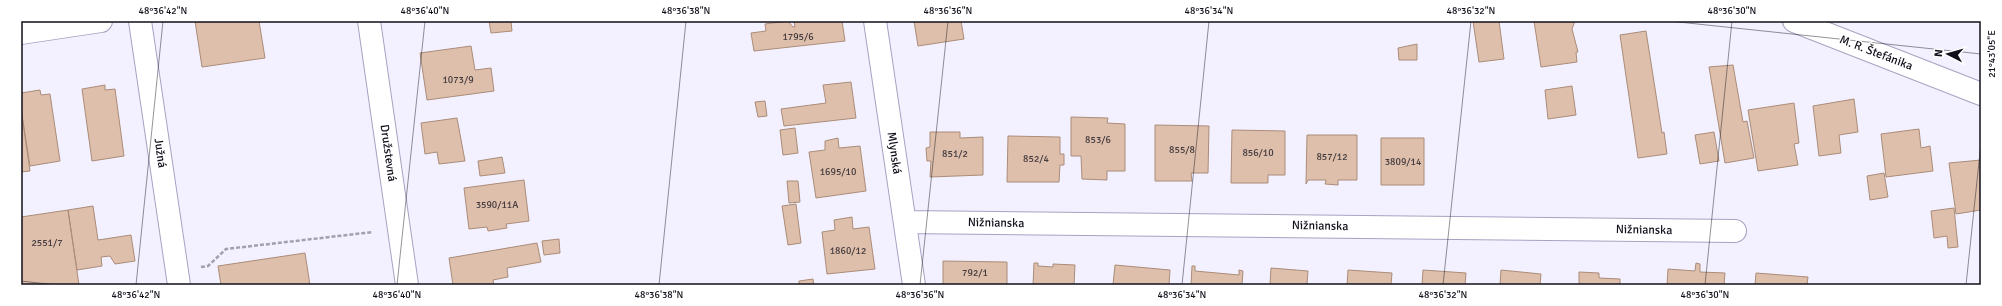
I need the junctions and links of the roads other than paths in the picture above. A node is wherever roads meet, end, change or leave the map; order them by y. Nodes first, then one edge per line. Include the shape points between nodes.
1 (102, 21) edge
2 (140, 21) edge
3 (369, 21) edge
4 (875, 21) edge
5 (1794, 21) edge
6 (21, 33) edge
7 (1981, 94) edge
8 (905, 222) junction
9 (1735, 231) dead end
10 (178, 278) edge
11 (408, 285) edge
12 (914, 285) edge

1 - 6 street
2 - 10 street, Južná
3 - 11 street, Družstevná
4 - 8 street, Mlynská
5 - 7 street, M. R. Štefánika
8 - 9 street, Nižnianska
8 - 12 street, Mlynská

